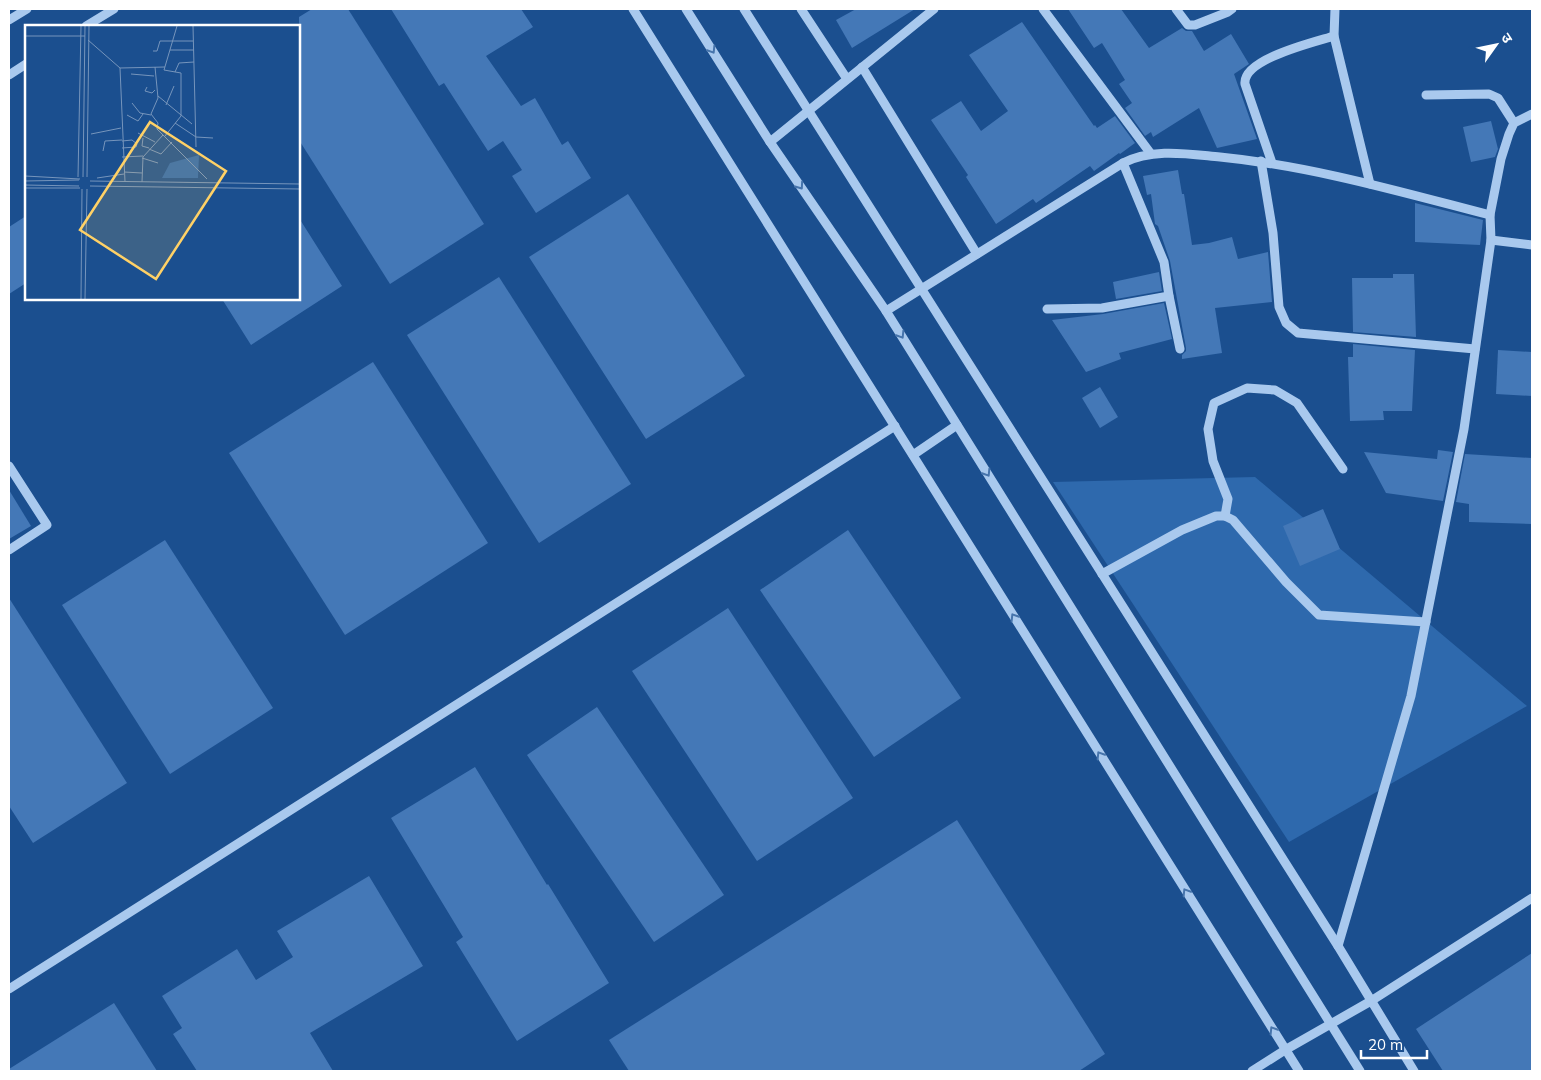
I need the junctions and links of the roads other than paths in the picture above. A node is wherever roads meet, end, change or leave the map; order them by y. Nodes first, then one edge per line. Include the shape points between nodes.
1 (27, 9) edge
2 (114, 9) edge
3 (633, 9) edge
4 (686, 9) edge
5 (744, 9) edge
6 (801, 9) edge
7 (934, 9) edge
8 (1043, 9) edge
9 (1176, 9) edge
10 (1232, 9) edge
11 (1335, 9) edge
12 (9, 20) edge
13 (88, 25) edge
14 (1334, 36) junction
15 (25, 65) edge
16 (862, 67) junction
17 (9, 75) edge
18 (847, 79) junction
19 (1426, 95) dead end
20 (809, 110) junction
21 (1532, 114) edge
22 (1514, 122) junction
23 (770, 142) junction
24 (1152, 154) junction
25 (1260, 161) junction
26 (1123, 163) junction
27 (1272, 163) junction
28 (1370, 184) junction
29 (1490, 215) junction
30 (1491, 240) junction
31 (1532, 245) edge
32 (977, 254) junction
33 (921, 289) junction
34 (1169, 296) junction
35 (1047, 309) dead end
36 (886, 311) junction
37 (1180, 349) dead end
38 (1475, 349) junction
39 (957, 425) junction
40 (894, 426) junction
41 (913, 455) junction
42 (9, 466) edge
43 (1344, 469) dead end
44 (1225, 516) junction
45 (9, 550) edge
46 (1102, 574) junction
47 (1426, 622) junction
48 (1532, 898) edge
49 (1338, 946) junction
50 (9, 989) edge
51 (1371, 1000) junction
52 (1330, 1024) junction
53 (1285, 1050) junction
54 (1252, 1071) edge
55 (1299, 1071) edge
56 (1360, 1071) edge
57 (1414, 1071) edge

1 - 12 street
2 - 13 street
3 - 40 street
4 -> 23 street
5 - 20 street
6 - 18 street
7 - 16 street
8 - 24 street
9 - 10 street via 1188,25
11 - 14 street
14 - 27 street via 1279,53 1247,74 1245,84
14 - 28 street
15 - 17 street
16 - 18 street
16 - 32 street
18 - 20 street
19 - 22 street via 1489,94 1498,98
20 - 23 street
20 - 33 street
21 - 22 street
22 - 29 street via 1501,159
23 -> 36 street
24 - 25 street via 1181,153
24 - 26 street via 1136,156
25 - 27 street
25 - 38 street via 1273,233 1279,307 1286,323 1298,334
26 - 32 street
26 - 34 street via 1164,262
27 - 28 street
28 - 29 street
29 - 30 street
30 - 31 street
30 - 38 street
32 - 33 street
33 - 36 street
33 - 46 street
34 - 35 street via 1102,308
34 - 37 street
36 -> 39 street
38 - 47 street via 1464,429
39 - 41 street
39 -> 52 street
40 - 41 street
40 - 50 street
53 -> 41 street
42 - 45 street via 47,525
43 - 44 street via 1297,403 1275,390 1247,388 1214,403 1208,429 1213,461 1228,499
44 - 46 street via 1216,516 1182,530
44 - 47 street via 1233,520 1319,615
46 - 49 street
47 - 49 street via 1411,696
48 - 51 street
49 - 51 street
51 - 52 street
51 - 57 street
52 - 53 street
52 - 56 street
53 - 54 street
53 - 55 street

